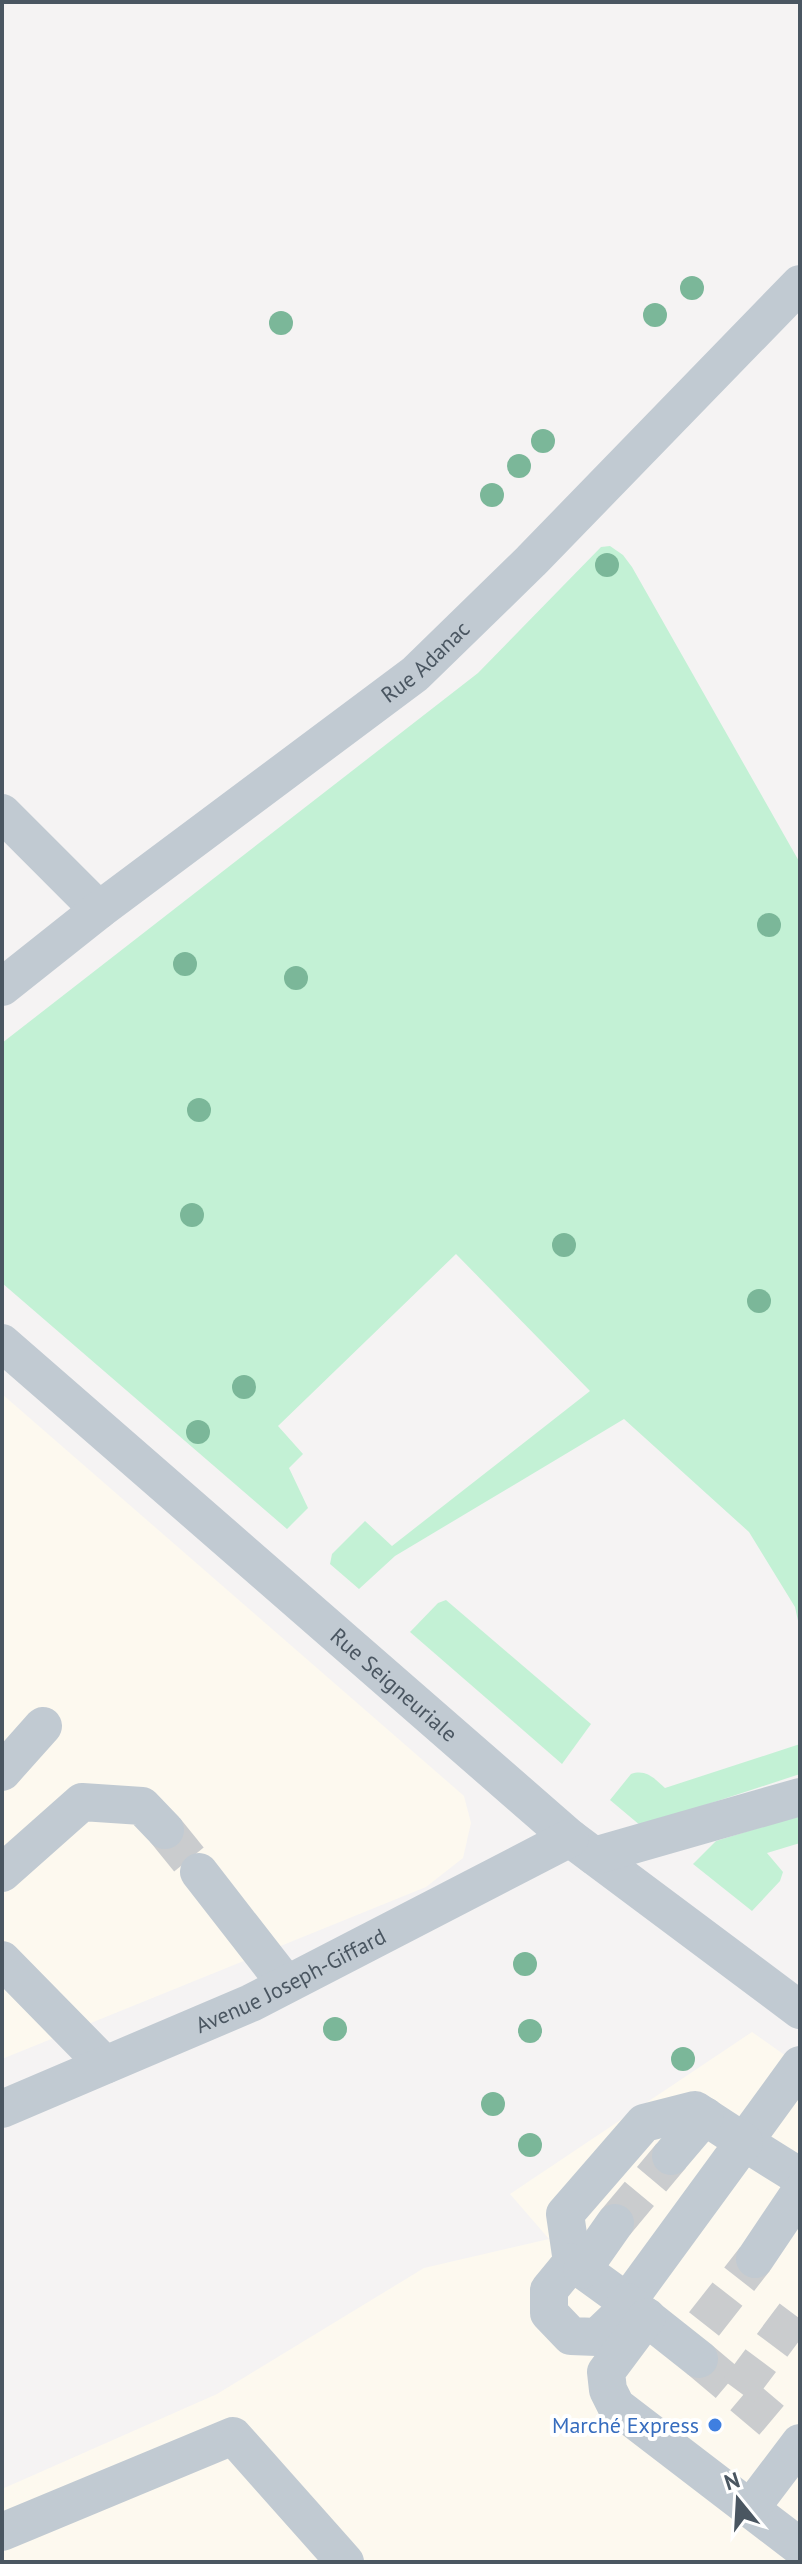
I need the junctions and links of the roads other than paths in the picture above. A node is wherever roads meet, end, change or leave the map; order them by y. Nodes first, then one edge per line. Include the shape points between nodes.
1 (800, 284) edge
2 (2, 813) edge
3 (99, 910) junction
4 (2, 987) edge
5 (2, 1343) edge
6 (43, 1726) dead end
7 (2, 1772) edge
8 (800, 1797) edge
9 (165, 1830) tunnel mouth
10 (582, 1847) junction
11 (199, 1872) tunnel mouth
12 (2, 1873) edge
13 (2, 1960) edge
14 (286, 1984) junction
15 (800, 2010) edge
16 (105, 2065) junction
17 (800, 2065) edge
18 (2, 2109) edge
19 (705, 2116) junction
20 (744, 2142) junction
21 (671, 2156) tunnel mouth
22 (800, 2177) edge
23 (800, 2192) edge
24 (615, 2223) tunnel mouth
25 (755, 2259) tunnel mouth
26 (577, 2266) junction
27 (637, 2310) junction
28 (697, 2343) tunnel mouth
29 (794, 2439) edge
30 (750, 2509) junction
31 (2, 2532) edge
32 (800, 2547) edge
33 (345, 2562) edge

1 - 3 street, Rue Adanac via 415,674
2 - 3 street
3 - 4 street, Rue Adanac
5 - 10 street, Rue Seigneuriale
6 - 7 street
8 - 10 street, Avenue Joseph-Giffard
9 - 12 street via 142,1806 82,1802
10 - 14 street, Avenue Joseph-Giffard
10 - 15 street, Rue Seigneuriale
11 - 14 street
13 - 16 street
14 - 16 street, Avenue Joseph-Giffard
16 - 18 street, Avenue Joseph-Giffard
17 - 20 street
19 - 20 street
19 - 21 street
19 - 26 street via 695,2110 644,2123 565,2214
20 - 22 street
20 - 27 street
23 - 25 street
24 - 26 street
26 - 27 street
26 - 27 street via 549,2290 549,2313 571,2336 597,2337 618,2317
27 - 28 street
27 - 30 street via 606,2372 616,2406
29 - 30 street
30 - 32 street
31 - 33 street via 233,2436

